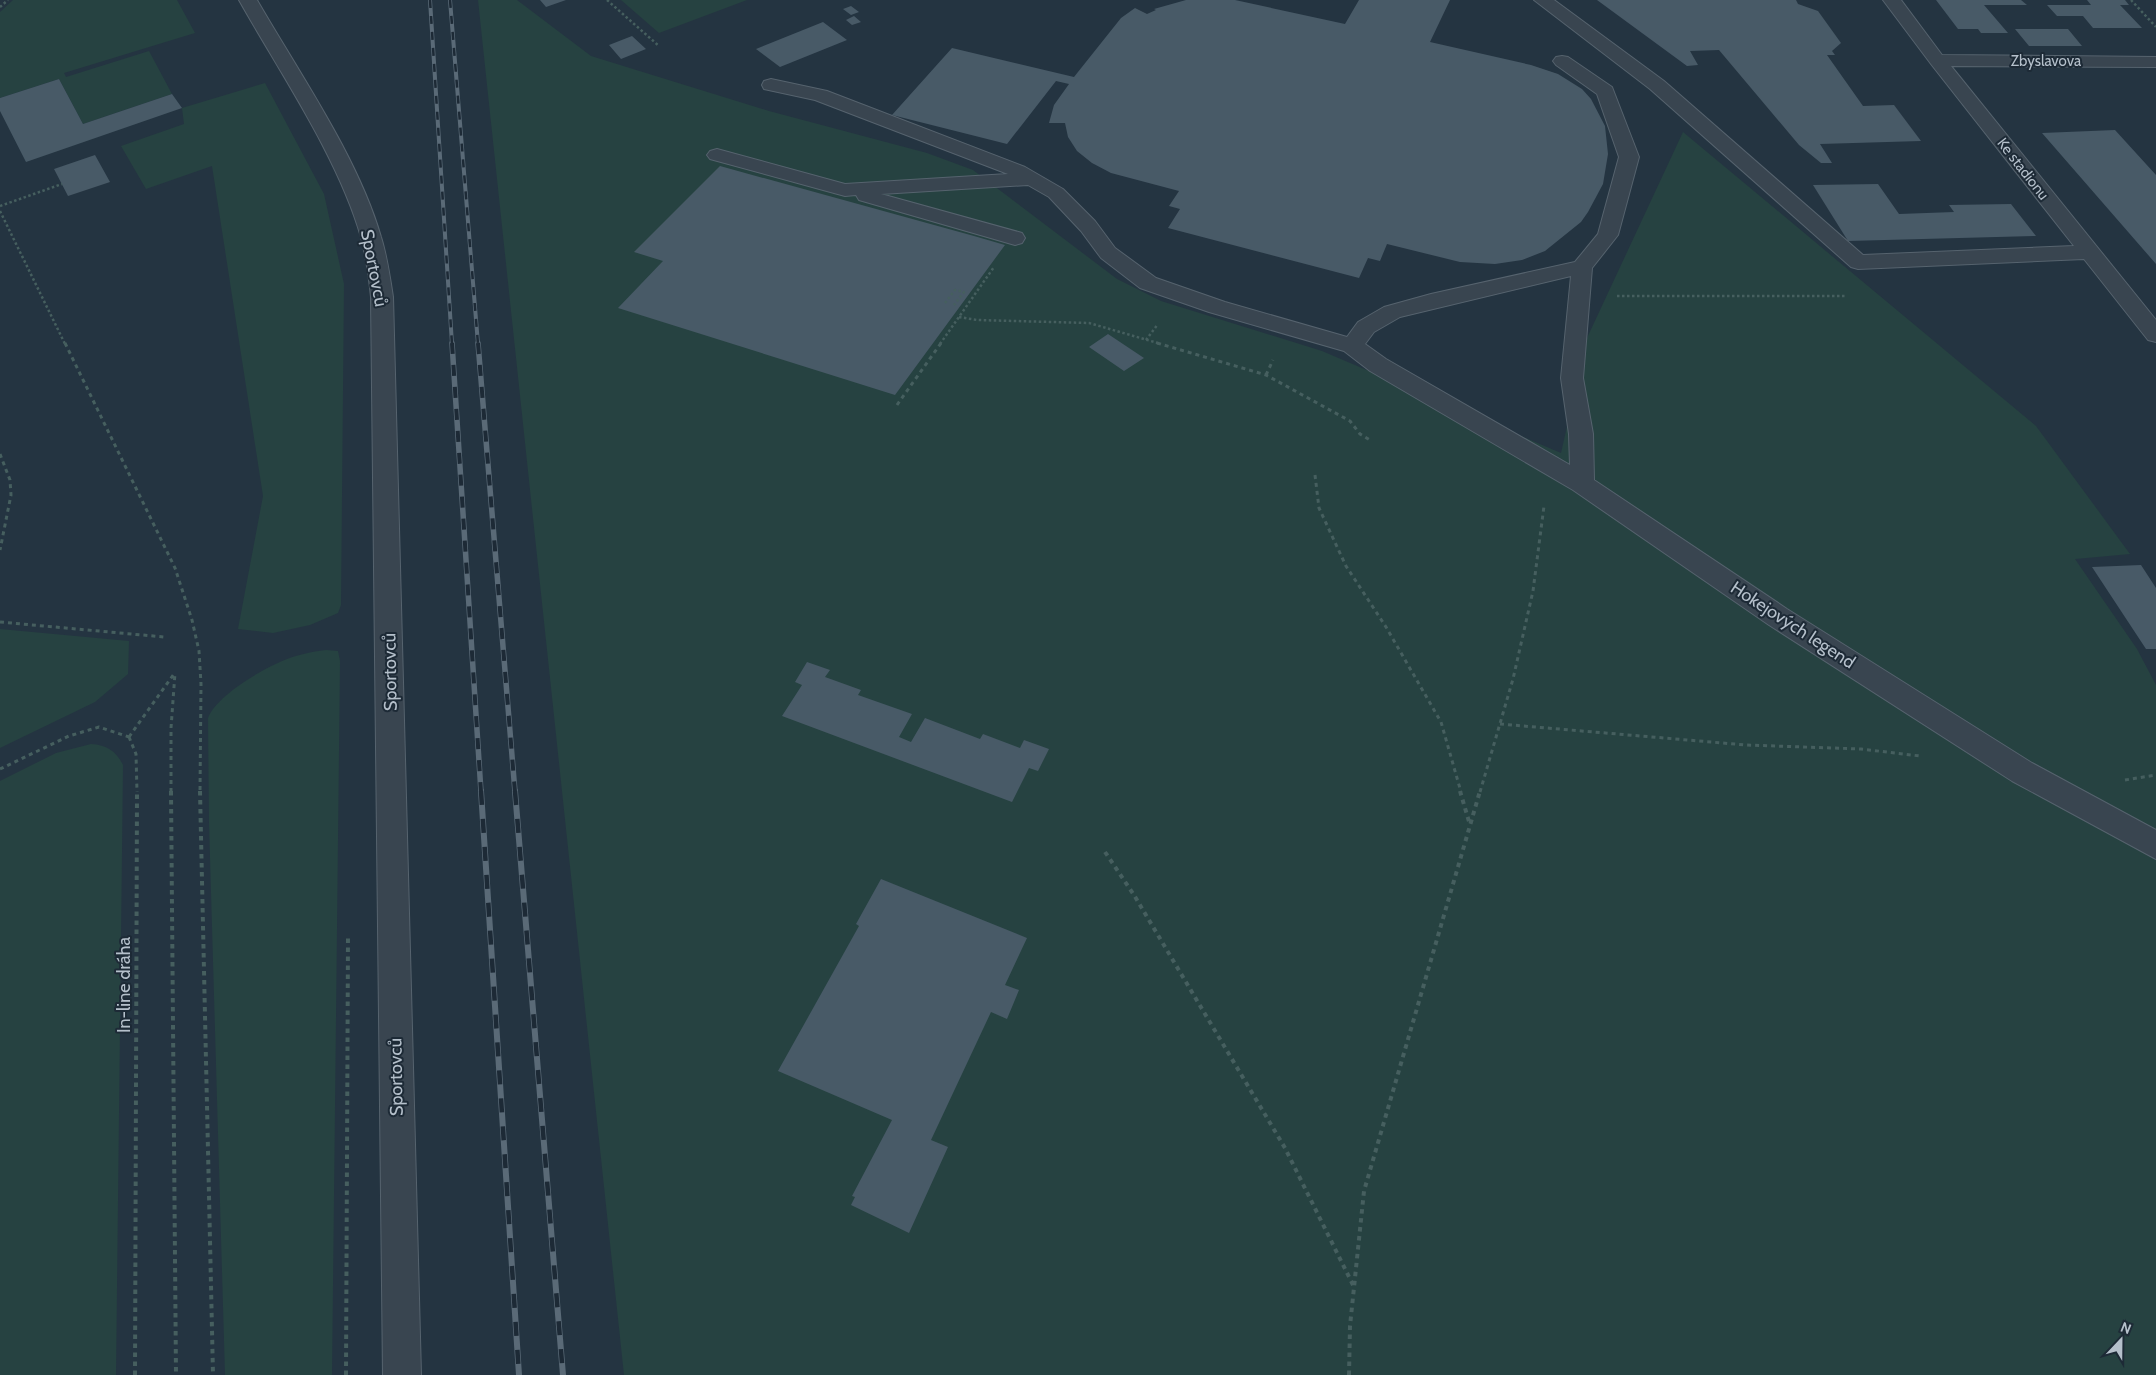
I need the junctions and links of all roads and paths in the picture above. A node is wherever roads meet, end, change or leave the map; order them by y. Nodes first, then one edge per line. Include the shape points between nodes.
1 (8, 0) edge
2 (248, 0) edge
3 (607, 0) edge
4 (1543, 0) edge
5 (1892, 0) edge
6 (2130, 0) edge
7 (0, 7) edge
8 (2156, 27) edge
9 (659, 46) dead end
10 (1937, 60) junction
11 (1562, 61) dead end
12 (2156, 62) edge
13 (771, 85) dead end
14 (717, 155) dead end
15 (1031, 179) junction
16 (62, 184) dead end
17 (845, 190) junction
18 (0, 206) edge
19 (0, 211) edge
20 (1015, 238) joint
21 (2089, 252) junction
22 (1582, 267) junction
23 (974, 287) dead end
24 (979, 289) junction
25 (1580, 296) junction
26 (1846, 296) dead end
27 (945, 303) dead end
28 (954, 305) dead end
29 (957, 310) dead end
30 (963, 312) junction
31 (959, 317) junction
32 (1161, 320) dead end
33 (2156, 336) edge
34 (1146, 340) junction
35 (1352, 346) junction
36 (1275, 354) dead end
37 (1266, 375) junction
38 (897, 405) dead end
39 (1370, 440) dead end
40 (0, 454) edge
41 (1552, 468) junction
42 (1315, 475) dead end
43 (1582, 484) junction
44 (0, 550) edge
45 (0, 622) edge
46 (164, 637) dead end
47 (1500, 724) junction
48 (129, 736) junction
49 (1926, 757) dead end
50 (0, 769) edge
51 (2156, 775) edge
52 (2124, 780) dead end
53 (1470, 826) junction
54 (2156, 845) edge
55 (1105, 852) dead end
56 (348, 927) dead end
57 (1354, 1287) junction
58 (134, 1375) edge
59 (176, 1375) edge
60 (213, 1375) edge
61 (346, 1375) edge
62 (402, 1375) edge
63 (1349, 1375) edge

1 - 7 path
2 - 62 street, Sportovců via 351,185 369,232 382,298
3 - 9 path
4 - 21 street via 1657,86 1858,262
5 - 10 street, Ke stadionu
6 - 8 path
10 - 12 street, Zbyslavova
10 - 21 street, Ke stadionu
11 - 22 street via 1605,91 1629,158 1608,235
13 - 15 street via 820,95 1018,171
14 - 17 street
15 - 17 street
15 - 35 street via 1056,194 1088,226 1108,253 1148,283 1217,307
16 - 18 path
17 - 20 street
19 - 60 path via 175,568 198,651
20 - 24 path
21 - 33 street, Ke stadionu
22 - 25 street
22 - 35 street via 1392,312 1366,327
23 - 24 path
24 - 30 path
25 - 26 path
25 - 43 street via 1572,378 1581,434
27 - 28 path via 955,290 964,292
29 - 30 path
30 - 31 path
31 - 34 path via 1089,323
31 - 38 path
32 - 34 path
34 - 37 path
35 - 41 street, Hokejových legend via 1378,365
36 - 37 path
37 - 39 path via 1350,421 1360,434
40 - 44 path via 10,480 11,495
41 - 43 street, Hokejových legend
41 - 47 path via 1533,590
42 - 53 path via 1319,508 1346,566 1441,722
43 - 54 street, Hokejových legend via 1778,617 2022,772
45 - 46 path
47 - 49 path via 1746,744 1860,749
47 - 53 path
48 - 50 path via 99,727 69,736
48 - 58 path, In-line dráha via 136,754 138,831
48 - 59 path via 175,673 171,738
51 - 52 path
53 - 57 path via 1364,1192
55 - 57 path via 1285,1148
56 - 61 path
57 - 63 path

